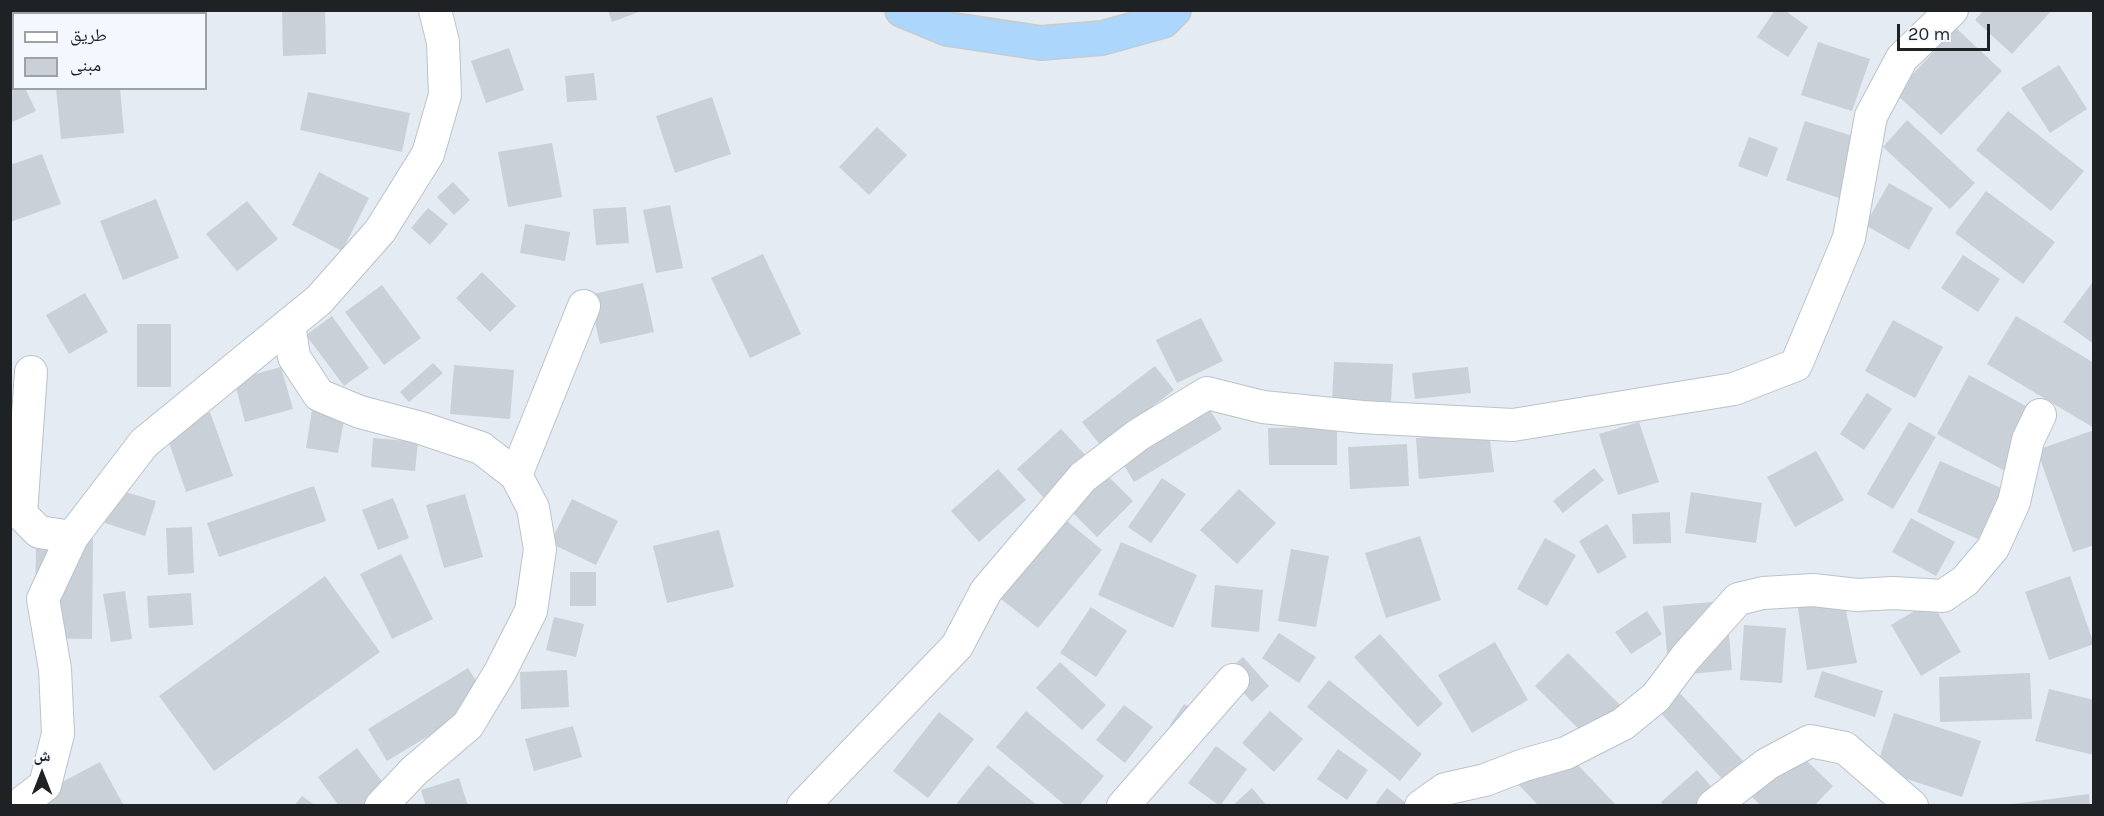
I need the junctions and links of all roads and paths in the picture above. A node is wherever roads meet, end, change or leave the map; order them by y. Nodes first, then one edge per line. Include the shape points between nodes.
1 (435, 10) edge
2 (902, 10) edge
3 (1174, 10) edge
4 (1953, 10) edge
5 (584, 306) dead end
6 (289, 324) junction
7 (31, 372) dead end
8 (2040, 416) dead end
9 (516, 475) junction
10 (72, 537) junction
11 (1233, 680) dead end
12 (18, 806) edge
13 (381, 806) edge
14 (803, 806) edge
15 (1123, 806) edge
16 (1420, 806) edge
17 (1713, 806) edge
18 (1912, 806) edge

1 - 6 street via 443,42 445,95 428,154 380,231 319,300
2 - 3 highway via 948,29 1041,43 1102,38 1163,21
4 - 14 street via 1902,58 1871,116 1849,238 1796,365 1734,389 1513,425 1274,408 1207,393 1138,435 1083,477 986,591 957,646
5 - 9 street
6 - 9 street via 294,357 319,395 360,412 480,448
6 - 10 street via 144,443
7 - 10 street via 21,514 39,532
8 - 16 street via 2028,440 2014,502 1994,548 1965,581 1943,596 1813,590 1738,599 1656,697 1623,724 1566,753 1445,789
9 - 13 street via 533,508 540,549 531,611 468,725 414,771
10 - 12 street via 43,599 55,669 58,734 45,785
11 - 15 street
17 - 18 street via 1767,764 1810,741 1845,748

